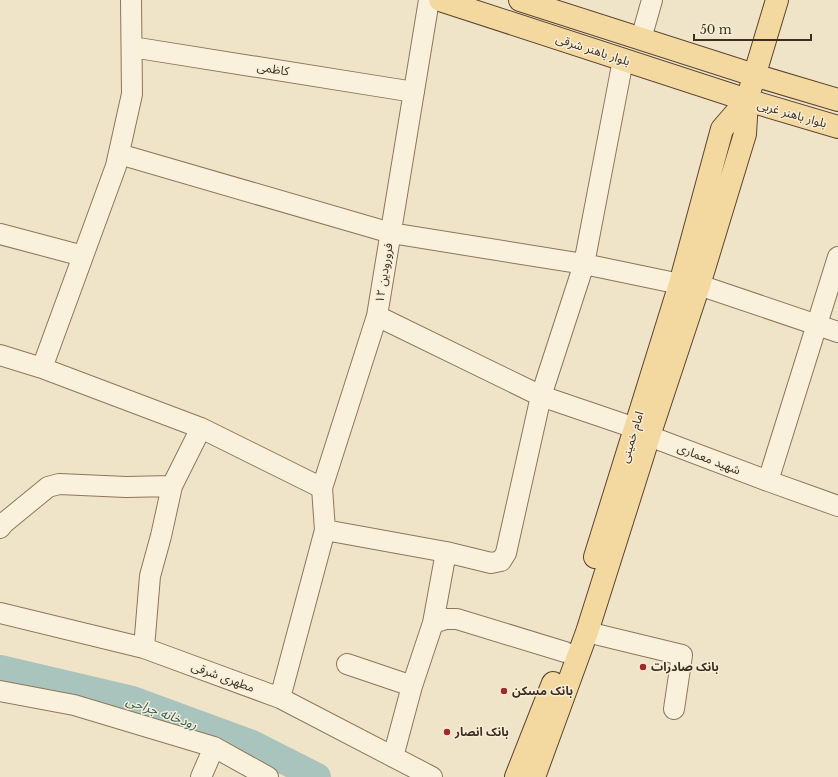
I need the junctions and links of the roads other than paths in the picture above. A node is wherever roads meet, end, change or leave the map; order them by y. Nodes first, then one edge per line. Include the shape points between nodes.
1 (131, 0) edge
2 (429, 0) edge
3 (440, 0) edge
4 (520, 0) edge
5 (652, 0) edge
6 (777, 0) edge
7 (641, 39) junction
8 (132, 47) junction
9 (623, 60) junction
10 (754, 75) junction
11 (414, 92) junction
12 (747, 100) junction
13 (838, 100) edge
14 (838, 127) edge
15 (119, 154) junction
16 (391, 233) junction
17 (0, 234) edge
18 (84, 256) junction
19 (584, 264) junction
20 (836, 268) edge
21 (689, 285) junction
22 (377, 316) junction
23 (816, 324) junction
24 (838, 332) edge
25 (0, 355) edge
26 (42, 368) junction
27 (541, 396) junction
28 (201, 428) junction
29 (642, 432) junction
30 (768, 481) junction
31 (172, 486) junction
32 (322, 488) junction
33 (838, 506) edge
34 (0, 528) edge
35 (324, 530) junction
36 (446, 552) junction
37 (0, 613) edge
38 (433, 623) junction
39 (587, 632) junction
40 (144, 648) junction
41 (565, 652) junction
42 (347, 664) dead end
43 (412, 686) junction
44 (0, 691) edge
45 (280, 698) junction
46 (674, 709) dead end
47 (214, 747) junction
48 (393, 757) junction
49 (201, 777) edge
50 (268, 777) edge
51 (432, 777) edge
52 (516, 777) edge
53 (534, 777) edge

1 - 8 street
2 - 11 street, ۱۲ فرورودین
3 - 9 main road, بلوار باهنر شرقی
4 - 7 main road, بلوار باهنر شرقی
5 - 7 street
6 - 10 main road, امام خمینی
7 - 10 main road, بلوار باهنر شرقی
8 - 11 street, کاظمی
8 - 15 street via 132,94
9 - 12 main road, بلوار باهنر شرقی
9 - 19 street
10 - 12 main road, امام خمینی
10 - 13 main road
11 - 16 street, ۱۲ فرورودین
12 - 14 main road, بلوار باهنر غربی
12 - 21 main road, امام خمینی via 722,129
15 - 16 street
15 - 18 street
16 - 19 street
16 - 22 street, ۱۲ فرورودین
17 - 18 street
18 - 26 street
19 - 21 street
19 - 27 street
20 - 23 street
21 - 23 street
21 - 29 main road, امام خمینی
22 - 27 street, ۱۲ فرورودین
22 - 32 street
23 - 24 street
23 - 30 street
25 - 26 street
26 - 28 street
27 - 29 street, ۱۲ فرورودین
27 - 36 street via 506,553 501,561 491,563
28 - 31 street
28 - 32 street
29 - 30 street, شهید معماری
29 - 39 main road, امام خمینی
29 - 41 main road, امام خمینی
30 - 33 street, شهید معماری
31 - 34 street via 59,484 48,487
31 - 40 street via 150,576
32 - 35 street
35 - 36 street
35 - 45 street
36 - 38 street
37 - 40 street, مطهری شرقی
38 - 41 street via 458,619
38 - 43 street
39 - 46 street via 682,655
39 - 53 main road, امام خمینی
40 - 45 street, مطهری شرقی
41 - 52 main road, امام خمینی
42 - 43 street
43 - 48 street
44 - 47 street via 74,705
45 - 48 street, مطهری شرقی
47 - 49 street
47 - 50 street
48 - 51 street, مطهری شرقی

